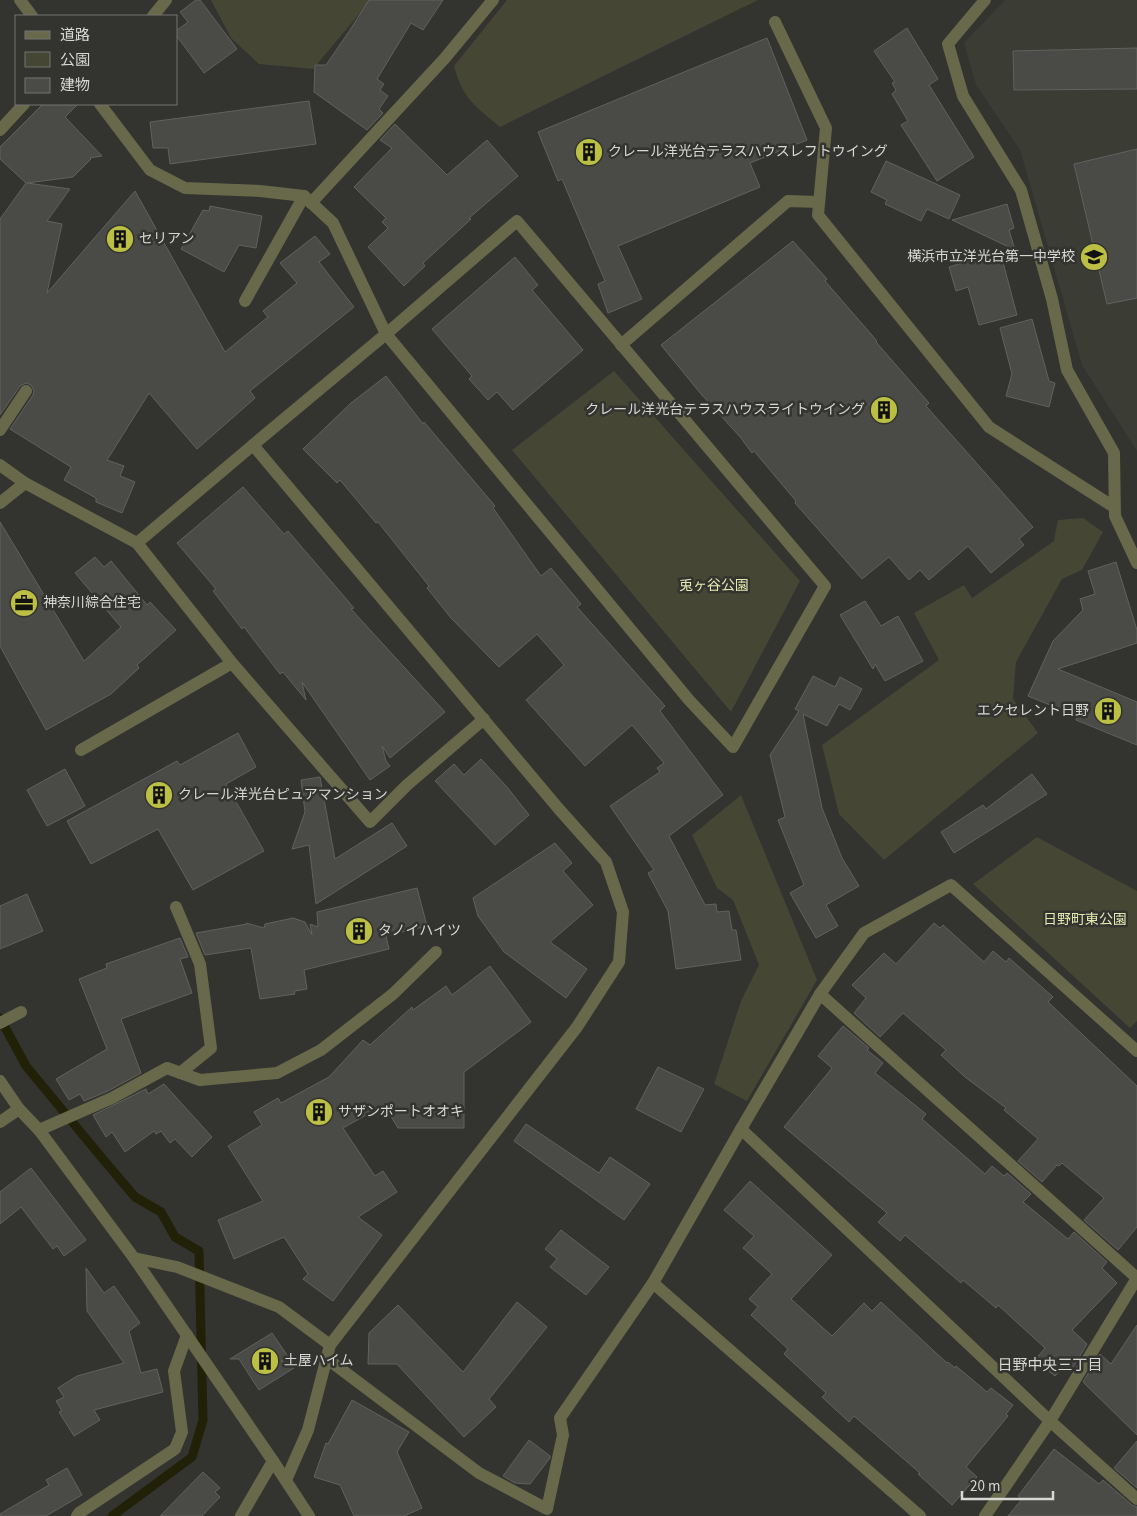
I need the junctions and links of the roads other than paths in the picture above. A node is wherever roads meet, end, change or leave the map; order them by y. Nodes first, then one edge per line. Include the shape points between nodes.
1 (20, 0) edge
2 (166, 0) edge
3 (493, 0) edge
4 (986, 0) edge
5 (31, 15) edge
6 (154, 15) edge
7 (775, 22) dead end
8 (23, 105) edge
9 (101, 105) edge
10 (0, 130) edge
11 (308, 200) junction
12 (818, 202) junction
13 (245, 301) dead end
14 (386, 334) junction
15 (621, 345) junction
16 (26, 391) dead end
17 (0, 430) edge
18 (252, 445) junction
19 (0, 465) edge
20 (25, 483) junction
21 (0, 503) edge
22 (1114, 507) junction
23 (137, 543) junction
24 (1137, 563) edge
25 (232, 663) junction
26 (484, 719) junction
27 (81, 750) dead end
28 (176, 907) dead end
29 (436, 952) dead end
30 (820, 994) junction
31 (1137, 1051) edge
32 (180, 1073) junction
33 (0, 1081) edge
34 (18, 1109) junction
35 (0, 1122) edge
36 (44, 1128) junction
37 (741, 1129) junction
38 (134, 1258) junction
39 (654, 1283) junction
40 (188, 1336) junction
41 (330, 1345) junction
42 (326, 1358) junction
43 (1050, 1421) junction
44 (273, 1461) junction
45 (286, 1480) junction
46 (1137, 1499) edge
47 (77, 1516) edge
48 (241, 1516) edge
49 (308, 1516) edge
50 (920, 1516) edge
51 (985, 1516) edge

1 - 5 street
2 - 6 street
3 - 11 street via 445,58
4 - 22 street via 948,44 964,96 1021,190 1052,299 1066,370 1114,453
7 - 12 street via 826,128
8 - 10 street
9 - 11 street via 150,170 185,188 260,191
11 - 13 street
11 - 14 street via 333,224
12 - 15 street via 788,200
12 - 22 street via 818,215 989,427
14 - 15 street via 517,221
14 - 15 street via 689,700 733,747 824,586
14 - 18 street
16 - 17 street
18 - 23 street
18 - 26 street
19 - 20 street
20 - 21 street
20 - 23 street
22 - 24 street
23 - 25 street
25 - 26 street via 370,822 407,785
25 - 27 street
26 - 41 street via 606,862 623,912 619,962 577,1027
28 - 32 street via 200,964 211,1048
29 - 32 street via 393,994 321,1050 277,1073 200,1080
30 - 31 street via 864,933 951,885
30 - 37 street
30 - 43 street via 1137,1278
32 - 36 street via 167,1068 112,1098
33 - 34 street
34 - 35 street
34 - 36 street
36 - 38 street
37 - 39 street
37 - 43 street
38 - 40 street
38 - 41 street via 180,1268 279,1308
39 - 42 street via 560,1418 562,1435 547,1509 479,1472
39 - 50 street
40 - 44 street
40 - 47 street via 174,1371 182,1432 174,1449
41 - 42 street
42 - 45 street via 308,1430
43 - 46 street
43 - 51 street
44 - 45 street
44 - 48 street
45 - 49 street

